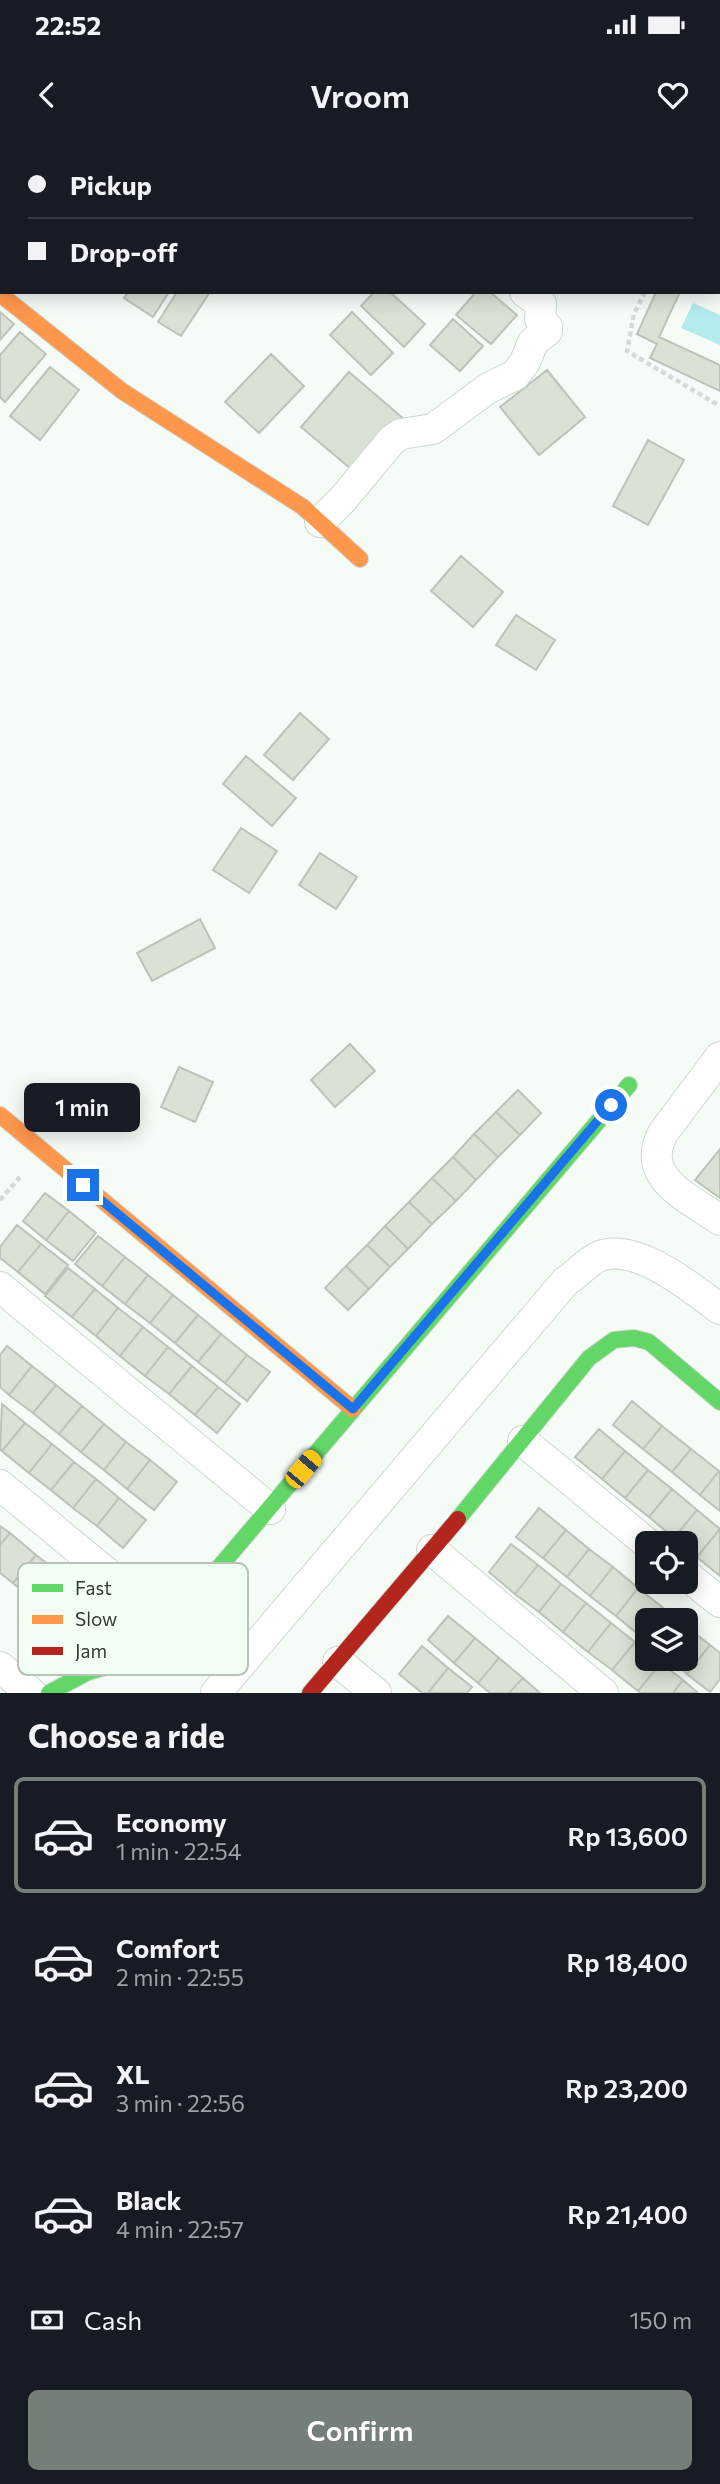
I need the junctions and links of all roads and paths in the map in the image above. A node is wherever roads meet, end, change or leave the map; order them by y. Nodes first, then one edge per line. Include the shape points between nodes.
1 (0, 294) edge
2 (528, 294) edge
3 (644, 294) edge
4 (720, 406) edge
5 (320, 522) junction
6 (360, 559) dead end
7 (720, 1057) edge
8 (629, 1085) dead end
9 (0, 1115) edge
10 (720, 1220) edge
11 (0, 1287) edge
12 (720, 1309) edge
13 (720, 1402) edge
14 (353, 1409) junction
15 (523, 1441) junction
16 (0, 1485) edge
17 (270, 1509) junction
18 (635, 1533) edge
19 (432, 1550) junction
20 (95, 1563) edge
21 (223, 1563) edge
22 (698, 1585) edge
23 (720, 1602) edge
24 (248, 1655) edge
25 (338, 1662) junction
26 (0, 1667) edge
27 (82, 1675) edge
28 (231, 1675) edge
29 (30, 1693) edge
30 (49, 1693) edge
31 (216, 1693) edge
32 (310, 1693) edge
33 (376, 1693) edge
34 (603, 1693) edge

1 - 5 street via 122,391
2 - 5 street via 541,304 540,319 547,331 533,342 515,375 487,389 433,429 392,440
3 - 4 path via 634,314 627,351
5 - 6 street
7 - 10 street via 663,1133 655,1157 665,1180
8 - 14 street
9 - 14 street
11 - 17 street
12 - 24 street via 673,1273 624,1254 600,1256 565,1282
13 - 15 street via 649,1342 624,1338 589,1358
14 - 17 street
15 - 18 street
15 - 19 street
16 - 20 street
17 - 21 street
19 - 25 street
19 - 34 street
22 - 23 street
25 - 32 street
25 - 33 street
26 - 29 street
27 - 30 street
28 - 31 street

